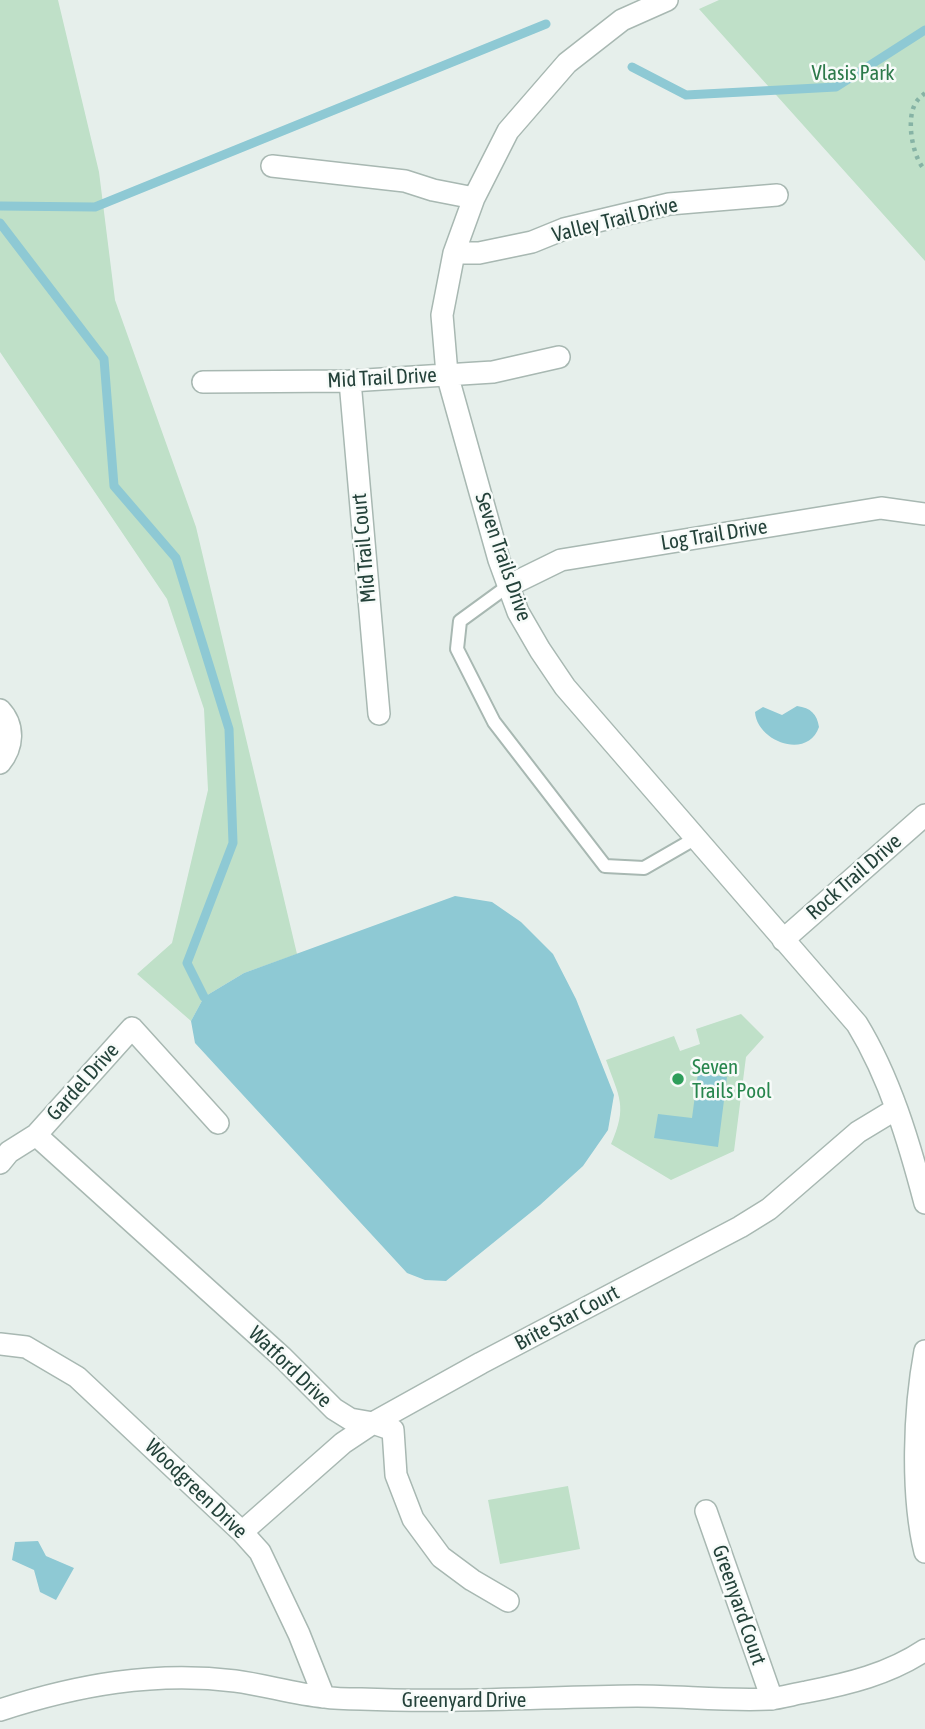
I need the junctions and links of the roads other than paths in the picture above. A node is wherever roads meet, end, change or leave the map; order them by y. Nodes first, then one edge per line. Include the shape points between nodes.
1 (667, 0) edge
2 (272, 166) dead end
3 (777, 195) dead end
4 (474, 198) junction
5 (454, 253) junction
6 (559, 357) dead end
7 (447, 374) junction
8 (203, 382) dead end
9 (350, 382) junction
10 (925, 514) edge
11 (508, 586) junction
12 (0, 710) edge
13 (379, 714) dead end
14 (0, 763) edge
15 (925, 815) edge
16 (696, 838) junction
17 (783, 940) junction
18 (896, 1109) junction
19 (218, 1123) dead end
20 (36, 1135) junction
21 (0, 1163) edge
22 (925, 1203) edge
23 (0, 1344) edge
24 (925, 1351) edge
25 (373, 1423) junction
26 (921, 1445) edge
27 (706, 1511) dead end
28 (242, 1531) junction
29 (925, 1552) edge
30 (508, 1601) dead end
31 (925, 1650) edge
32 (324, 1698) junction
33 (772, 1699) junction
34 (0, 1710) edge

1 - 4 street, Seven Trails Drive via 622,20 567,63 508,131
2 - 4 street via 405,181
3 - 5 street, Valley Trail Drive via 669,204 564,229 532,242
4 - 5 street, Seven Trails Drive
5 - 7 street, Seven Trails Drive via 442,315
6 - 7 street, Mid Trail Drive via 493,372
7 - 9 street, Mid Trail Drive
7 - 11 street, Seven Trails Drive
8 - 9 street, Mid Trail Drive
9 - 13 street, Mid Trail Court
10 - 11 street, Log Trail Drive via 881,508 561,560
11 - 16 street, Seven Trails Drive via 518,612 565,687
11 - 16 lane via 460,621 457,649 494,722 605,866 644,868
12 - 14 street via 11,737
15 - 17 street, Rock Trail Drive
16 - 17 street, Seven Trails Drive
17 - 18 street, Seven Trails Drive via 857,1024 875,1054
18 - 22 street, Seven Trails Drive
18 - 25 street, Brite Star Court via 859,1132 769,1209 740,1227
19 - 20 street, Gardel Drive via 132,1028
20 - 21 street, Gardel Drive
20 - 25 street, Watford Drive via 334,1409 350,1419
23 - 28 street, Woodgreen Drive via 26,1347 77,1377
24 - 26 street
25 - 28 street, Brite Star Court via 343,1443
25 - 30 street, Watford Drive via 393,1430 396,1475 413,1519 441,1557
26 - 29 street via 918,1522
27 - 33 street, Greenyard Court
28 - 32 street, Woodgreen Drive via 260,1552
31 - 33 street, Greenyard Drive via 879,1674
32 - 33 street, Greenyard Drive via 464,1702 637,1696
32 - 34 street, Greenyard Drive via 236,1681 142,1678 46,1695

